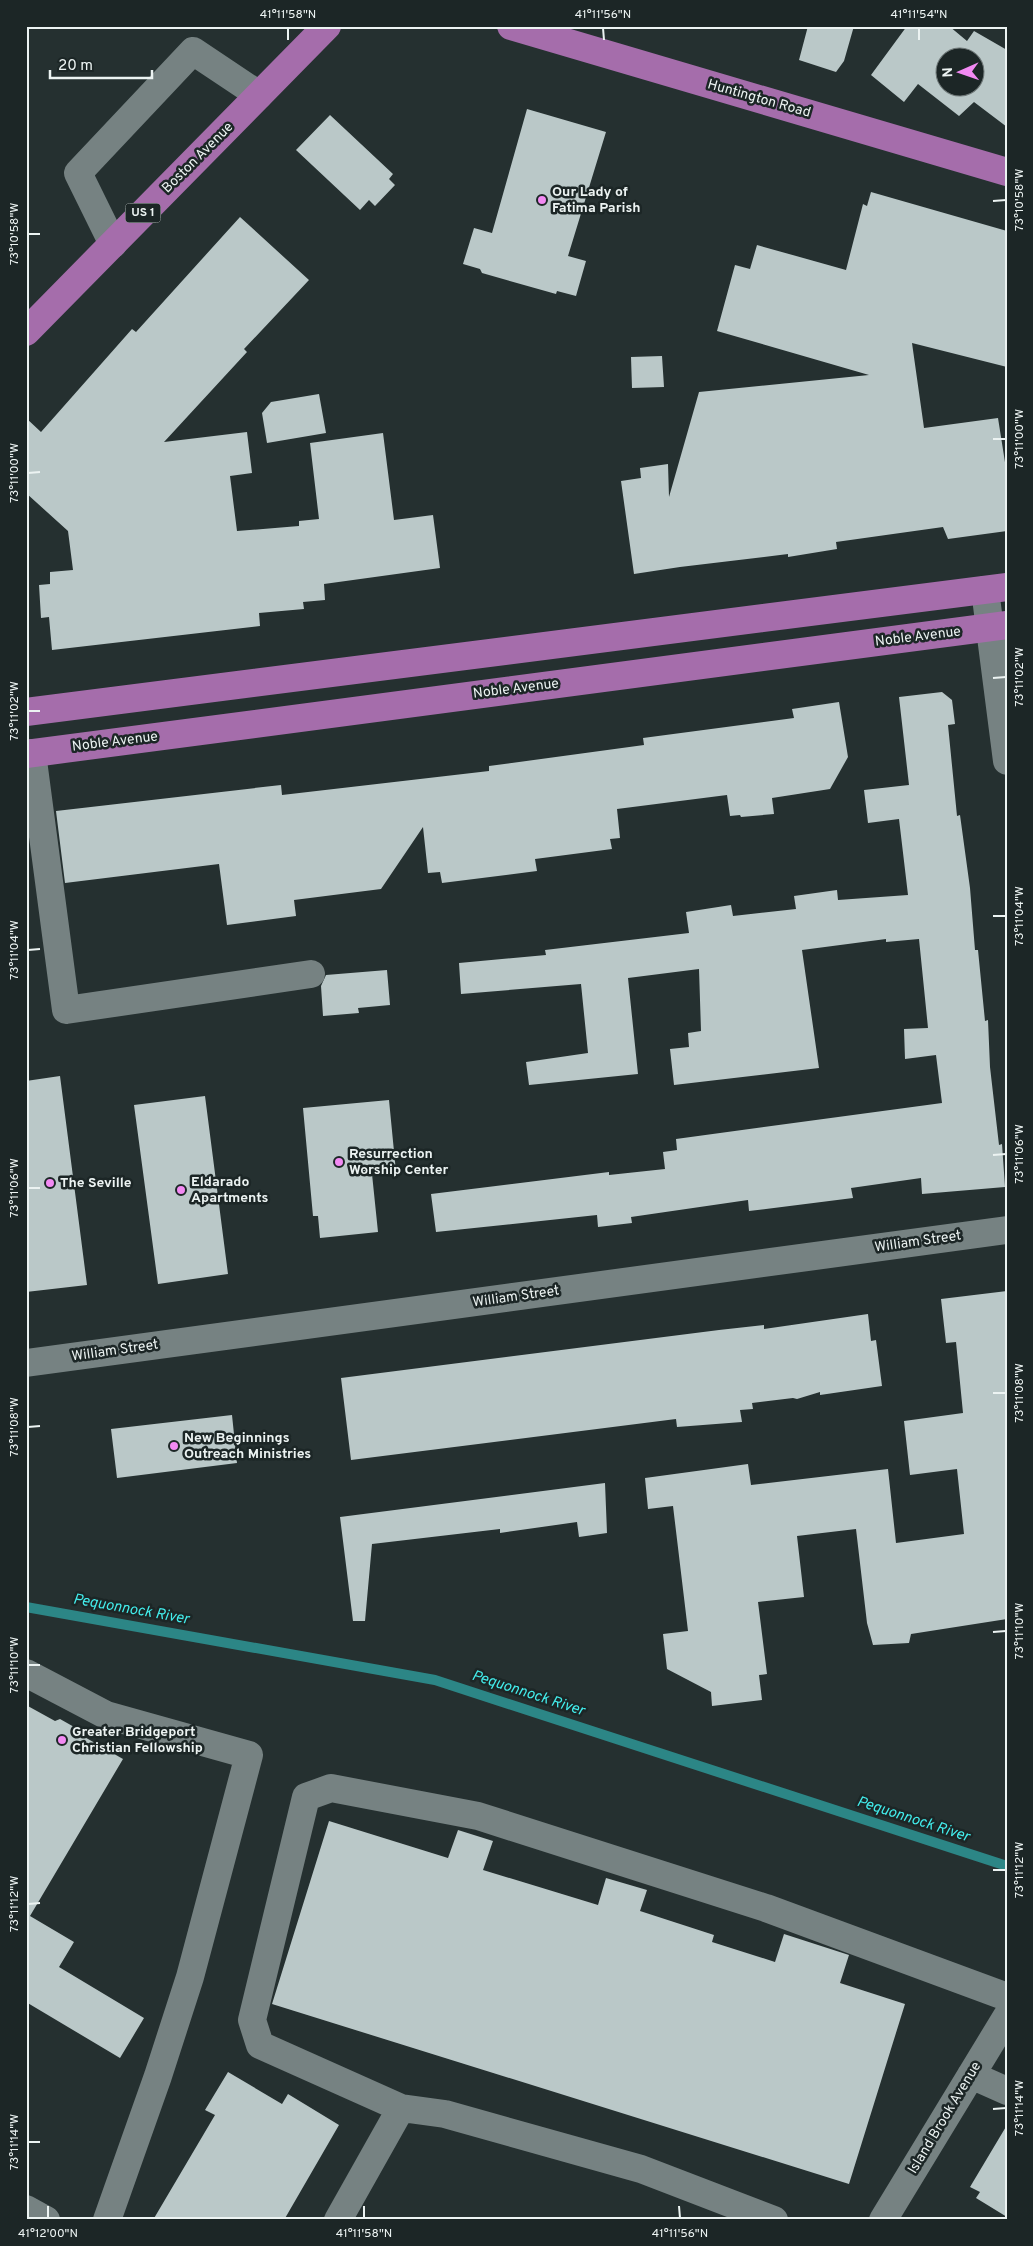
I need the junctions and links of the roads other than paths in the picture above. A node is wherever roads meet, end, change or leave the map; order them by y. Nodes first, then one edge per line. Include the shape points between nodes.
1 (327, 26) edge
2 (511, 26) edge
3 (260, 95) junction
4 (1007, 172) edge
5 (113, 244) junction
6 (26, 332) edge
7 (996, 589) edge
8 (998, 626) edge
9 (26, 712) edge
10 (29, 753) edge
11 (1007, 761) edge
12 (311, 974) dead end
13 (1007, 1230) edge
14 (26, 1363) edge
15 (26, 1673) edge
16 (1007, 1997) edge
17 (1003, 2031) edge
18 (971, 2075) junction
19 (1007, 2091) edge
20 (401, 2108) junction
21 (26, 2208) edge
22 (46, 2220) edge
23 (107, 2220) edge
24 (338, 2220) edge
25 (774, 2220) edge
26 (883, 2220) edge

1 - 3 main road, Boston Avenue / US 1
2 - 4 main road, Huntington Road
3 - 5 main road, Boston Avenue / US 1
3 - 5 street via 193,51 78,173
5 - 6 main road, Boston Avenue / US 1
7 - 8 street
7 - 9 main road
8 - 10 main road, Noble Avenue
8 - 11 street
10 - 12 street via 66,1010
13 - 14 street, William Street
15 - 23 street via 106,1715 249,1755 190,1977
16 - 20 street via 766,1908 488,1819 331,1788 306,1797 252,2020 260,2045
17 - 18 street, Island Brook Avenue
18 - 19 street
18 - 26 street, Island Brook Avenue
20 - 24 street
20 - 25 street via 445,2114 641,2169
21 - 22 street

